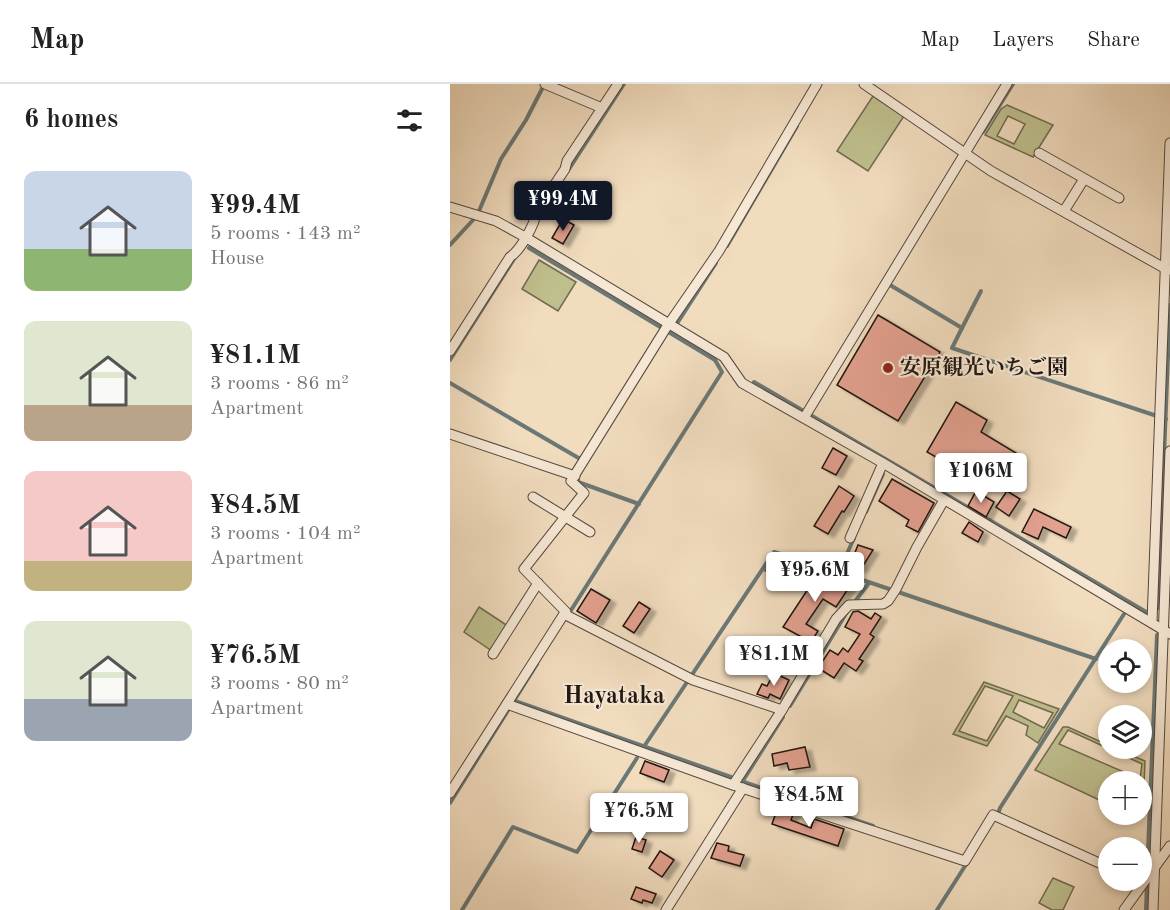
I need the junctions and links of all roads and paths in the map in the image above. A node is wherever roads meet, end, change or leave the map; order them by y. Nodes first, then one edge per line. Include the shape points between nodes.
1 (618, 84) edge
2 (817, 84) edge
3 (864, 84) edge
4 (1007, 84) edge
5 (546, 85) edge
6 (602, 108) junction
7 (1170, 143) edge
8 (1039, 153) dead end
9 (967, 154) junction
10 (1084, 179) junction
11 (1119, 198) dead end
12 (450, 207) edge
13 (1064, 211) junction
14 (525, 237) junction
15 (1167, 271) edge
16 (666, 329) junction
17 (453, 339) edge
18 (450, 351) edge
19 (806, 414) junction
20 (450, 434) edge
21 (1170, 451) edge
22 (883, 463) junction
23 (575, 476) junction
24 (533, 497) dead end
25 (944, 500) junction
26 (565, 517) junction
27 (590, 532) dead end
28 (850, 538) dead end
29 (538, 583) junction
30 (567, 615) junction
31 (1152, 622) junction
32 (1167, 632) edge
33 (493, 654) dead end
34 (510, 706) junction
35 (782, 710) junction
36 (739, 786) junction
37 (450, 793) edge
38 (1170, 846) edge
39 (1098, 862) edge
40 (1152, 870) joint
41 (1136, 891) edge
42 (1152, 891) edge
43 (666, 910) edge
44 (1124, 910) edge
45 (1152, 910) edge

1 - 6 street
2 - 16 street via 719,251
3 - 9 street
4 - 9 street
5 - 6 street
6 - 14 street
7 - 15 street
8 - 10 street
9 - 13 street
9 - 19 street
10 - 11 street
10 - 13 street
12 - 14 street via 496,221
13 - 15 street
14 - 16 street
14 - 17 street
15 - 31 street
16 - 19 street via 724,357 742,383
16 - 23 street
17 - 18 street
19 - 22 street
20 - 23 street
21 - 32 street
22 - 25 street
22 - 28 street
23 - 26 street via 572,481 585,493
24 - 26 street
25 - 31 street
25 - 35 street via 888,601 853,604 836,619
26 - 27 street
26 - 29 street via 524,568
29 - 30 street
29 - 33 street
30 - 34 street
30 - 35 street via 690,679
31 - 32 street
32 - 40 street
34 - 36 street
34 - 37 street
35 - 36 street
36 - 39 street via 964,861 993,815
36 - 43 street
38 - 40 street
41 - 44 street
42 - 45 street

